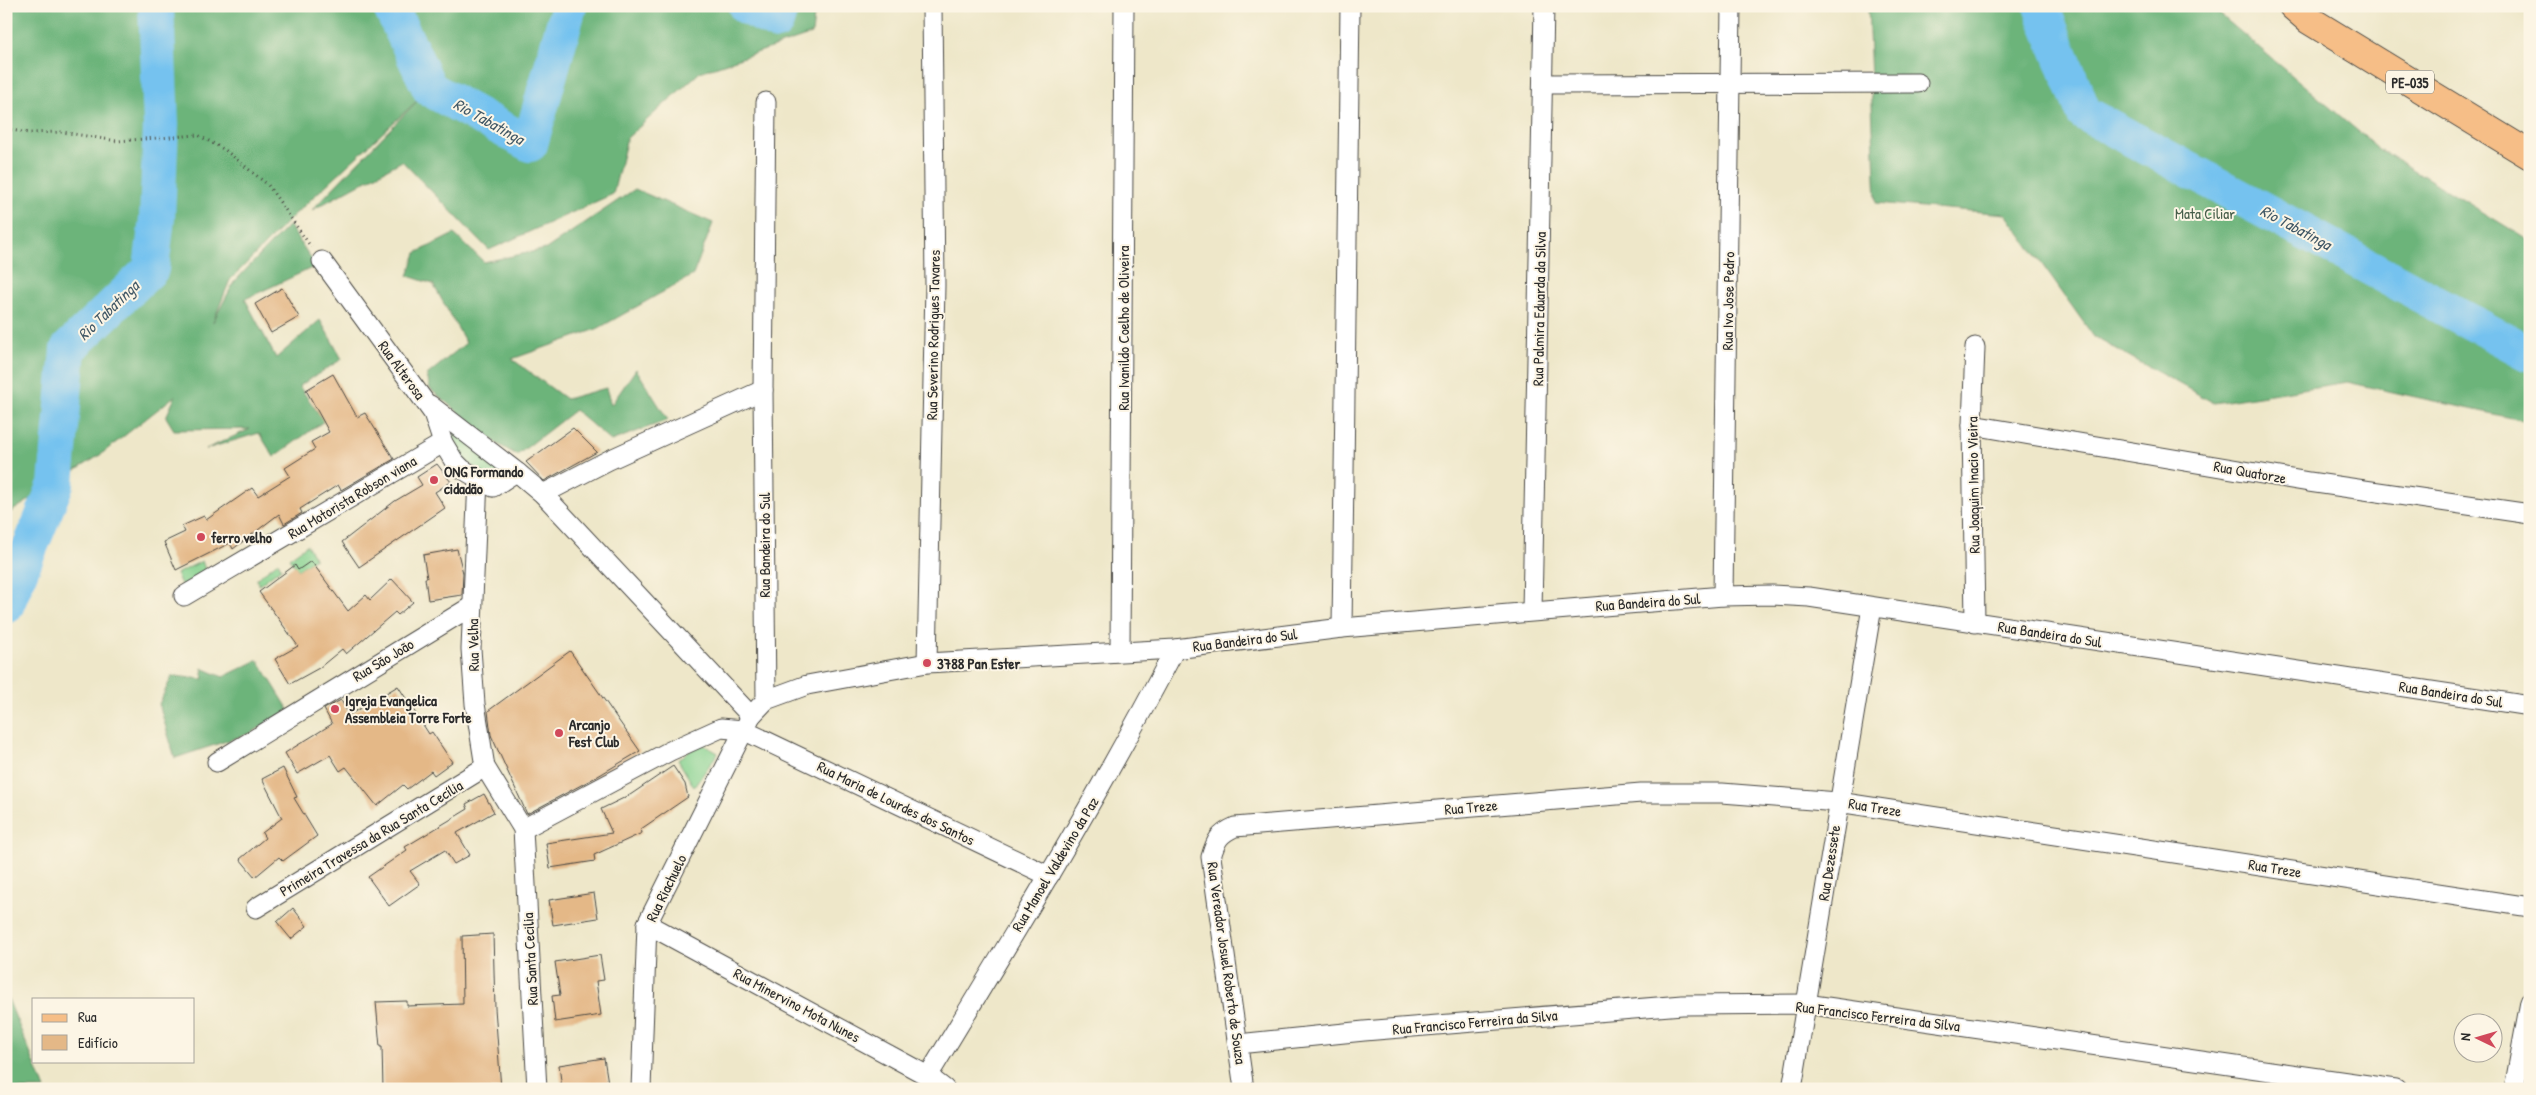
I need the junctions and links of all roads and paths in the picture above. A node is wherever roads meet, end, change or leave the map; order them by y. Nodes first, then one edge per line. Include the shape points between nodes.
1 (932, 6) edge
2 (1124, 6) edge
3 (1350, 6) edge
4 (1544, 6) edge
5 (1732, 6) edge
6 (2293, 6) edge
7 (1732, 82) junction
8 (1918, 83) dead end
9 (1544, 84) junction
10 (766, 102) dead end
11 (6, 129) edge
12 (2530, 154) edge
13 (322, 261) joint
14 (1975, 347) dead end
15 (763, 390) junction
16 (424, 400) junction
17 (1972, 425) junction
18 (443, 443) junction
19 (518, 473) junction
20 (478, 478) junction
21 (543, 494) junction
22 (2530, 514) edge
23 (184, 596) dead end
24 (1723, 596) junction
25 (472, 606) junction
26 (1872, 607) junction
27 (1532, 611) junction
28 (1975, 622) junction
29 (1342, 628) junction
30 (1176, 649) junction
31 (1120, 650) junction
32 (927, 663) junction
33 (766, 700) junction
34 (2530, 706) edge
35 (747, 723) junction
36 (217, 762) dead end
37 (485, 767) junction
38 (1838, 802) junction
39 (523, 829) junction
40 (1218, 837) joint
41 (1049, 876) junction
42 (2530, 907) edge
43 (256, 908) dead end
44 (647, 924) junction
45 (2530, 1002) edge
46 (1806, 1004) junction
47 (1238, 1044) junction
48 (928, 1076) junction
49 (537, 1089) edge
50 (642, 1089) edge
51 (945, 1089) edge
52 (1244, 1089) edge
53 (1792, 1089) edge
54 (2396, 1089) edge
55 (2514, 1089) edge

1 - 32 street, Rua Severino Rodrigues Tavares via 935,285
2 - 31 street, Rua Ivanildo Coelho de Oliveira
3 - 29 street
4 - 9 street, Rua Palmira Eduarda da Silva
5 - 7 street, Rua Ivo Jose Pedro
6 - 12 main road, PE-035 via 2309,20
7 - 8 street
7 - 9 street
7 - 24 street, Rua Ivo Jose Pedro
9 - 27 street, Rua Palmira Eduarda da Silva
10 - 15 street, Rua Bandeira do Sul
11 - 13 path via 28,133 62,132 117,141 198,135 225,150 268,185
13 - 16 street, Rua Alterosa
14 - 17 street, Rua Joaquim Inacio Vieira
15 - 21 street via 609,460
15 - 33 street, Rua Bandeira do Sul
16 - 18 street, Rua Alterosa via 433,413
16 - 19 street
17 - 22 street, Rua Quatorze via 2309,482
17 - 28 street, Rua Joaquim Inacio Vieira
18 - 20 street, Rua Alterosa via 462,469
18 - 23 street, Rua Motorista Robson viana
19 - 20 street via 493,487
19 - 21 street
20 - 25 street, Rua Velha
21 - 35 street
24 - 26 street, Rua Bandeira do Sul via 1772,595
24 - 27 street, Rua Bandeira do Sul
25 - 36 street, Rua São João
25 - 37 street, Rua Velha via 475,704
26 - 28 street, Rua Bandeira do Sul
26 - 38 street, Rua Dezessete
27 - 29 street, Rua Bandeira do Sul
28 - 34 street, Rua Bandeira do Sul
29 - 30 street, Rua Bandeira do Sul
30 - 31 street, Rua Bandeira do Sul
30 - 41 street, Rua Manoel Valdevino da Paz via 1127,742
31 - 32 street, Rua Bandeira do Sul
32 - 33 street, Rua Bandeira do Sul via 807,685
33 - 35 street, Rua Bandeira do Sul
35 - 39 street via 721,728 670,752
35 - 41 street, Rua Maria de Lourdes dos Santos
35 - 44 street, Rua Riachuelo
37 - 39 street, Rua Velha
37 - 43 street, Primeira Travessa da Rua Santa Cecília
38 - 40 street, Rua Treze via 1722,793 1641,793 1235,827
38 - 42 street, Rua Treze
38 - 46 street, Rua Dezessete
39 - 49 street, Rua Santa Cecilia
40 - 47 street, Rua Vereador Josuel Roberto de Souza via 1212,857
41 - 48 street, Rua Manoel Valdevino da Paz
44 - 48 street, Rua Minervino Mota Nunes
44 - 50 street, Rua Riachuelo
45 - 55 street
46 - 47 street, Rua Francisco Ferreira da Silva via 1682,1005
46 - 53 street, Rua Dezessete
46 - 54 street, Rua Francisco Ferreira da Silva
47 - 52 street, Rua Vereador Josuel Roberto de Souza
48 - 51 street, Rua Minervino Mota Nunes

